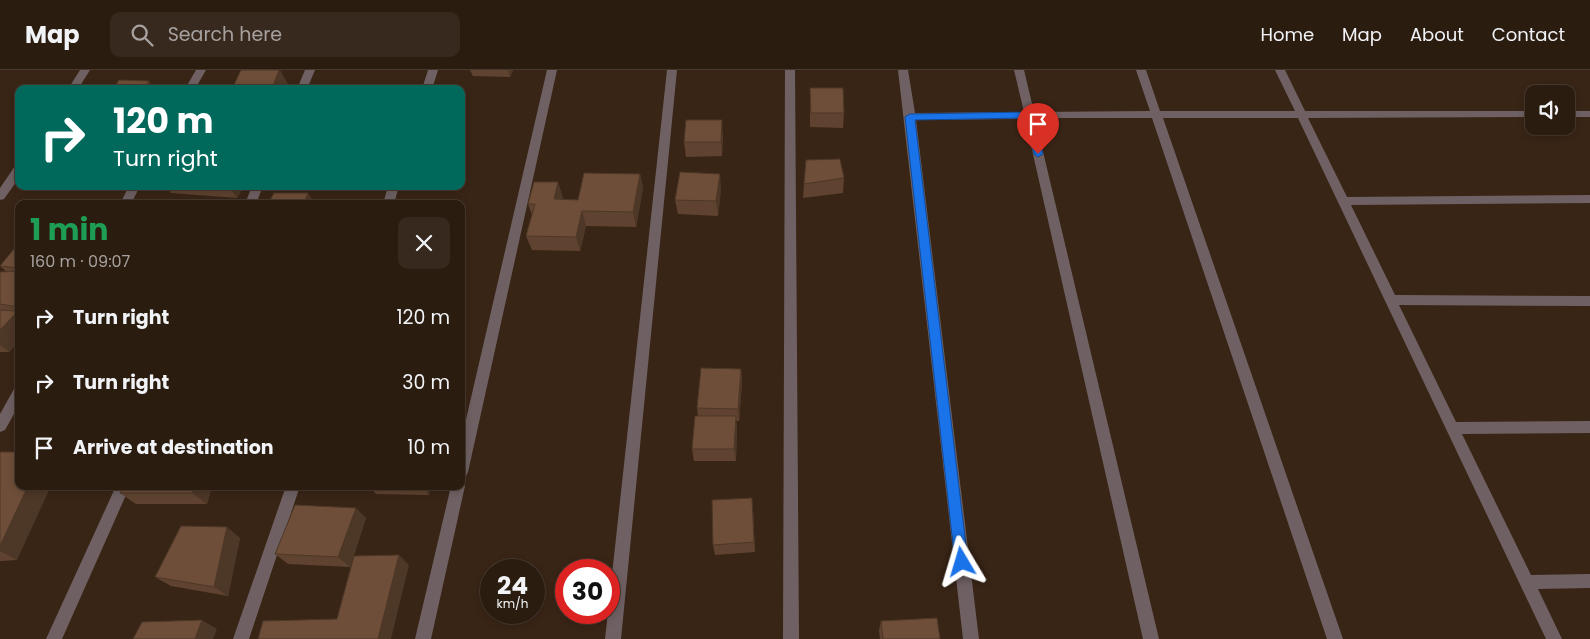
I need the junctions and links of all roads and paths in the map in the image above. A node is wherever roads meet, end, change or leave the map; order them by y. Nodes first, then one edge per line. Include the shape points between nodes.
1 (86, 70) edge
2 (201, 70) edge
3 (310, 70) edge
4 (433, 70) edge
5 (552, 70) edge
6 (672, 70) edge
7 (790, 70) edge
8 (903, 70) edge
9 (1019, 70) edge
10 (1141, 70) edge
11 (1280, 70) edge
12 (76, 85) edge
13 (192, 85) edge
14 (304, 85) edge
15 (428, 85) edge
16 (1525, 114) edge
17 (1575, 114) edge
18 (1590, 114) edge
19 (1030, 115) junction
20 (1156, 115) junction
21 (1301, 115) junction
22 (910, 117) junction
23 (15, 175) edge
24 (0, 196) edge
25 (1590, 200) edge
26 (1342, 201) junction
27 (1390, 300) junction
28 (1590, 302) edge
29 (15, 400) edge
30 (0, 426) edge
31 (1590, 427) edge
32 (1452, 428) junction
33 (465, 454) edge
34 (121, 490) edge
35 (292, 490) edge
36 (457, 490) edge
37 (1590, 581) edge
38 (1526, 582) junction
39 (54, 639) edge
40 (241, 639) edge
41 (424, 639) edge
42 (613, 639) edge
43 (792, 639) edge
44 (971, 639) edge
45 (1151, 639) edge
46 (1335, 639) edge
47 (1554, 639) edge

1 - 12 street
2 - 13 street
3 - 14 street
4 - 15 street
5 - 33 street
6 - 42 street
7 - 43 street
8 - 22 street
9 - 19 street
10 - 20 street
11 - 21 street
16 - 21 street
17 - 18 street
19 - 20 street
19 - 22 street
19 - 45 street
20 - 21 street
20 - 46 street
21 - 26 street
22 - 44 street
23 - 24 street
25 - 26 street
26 - 27 street
27 - 28 street
27 - 32 street
29 - 30 street
31 - 32 street
32 - 38 street
34 - 39 street
35 - 40 street
36 - 41 street
37 - 38 street
38 - 47 street

